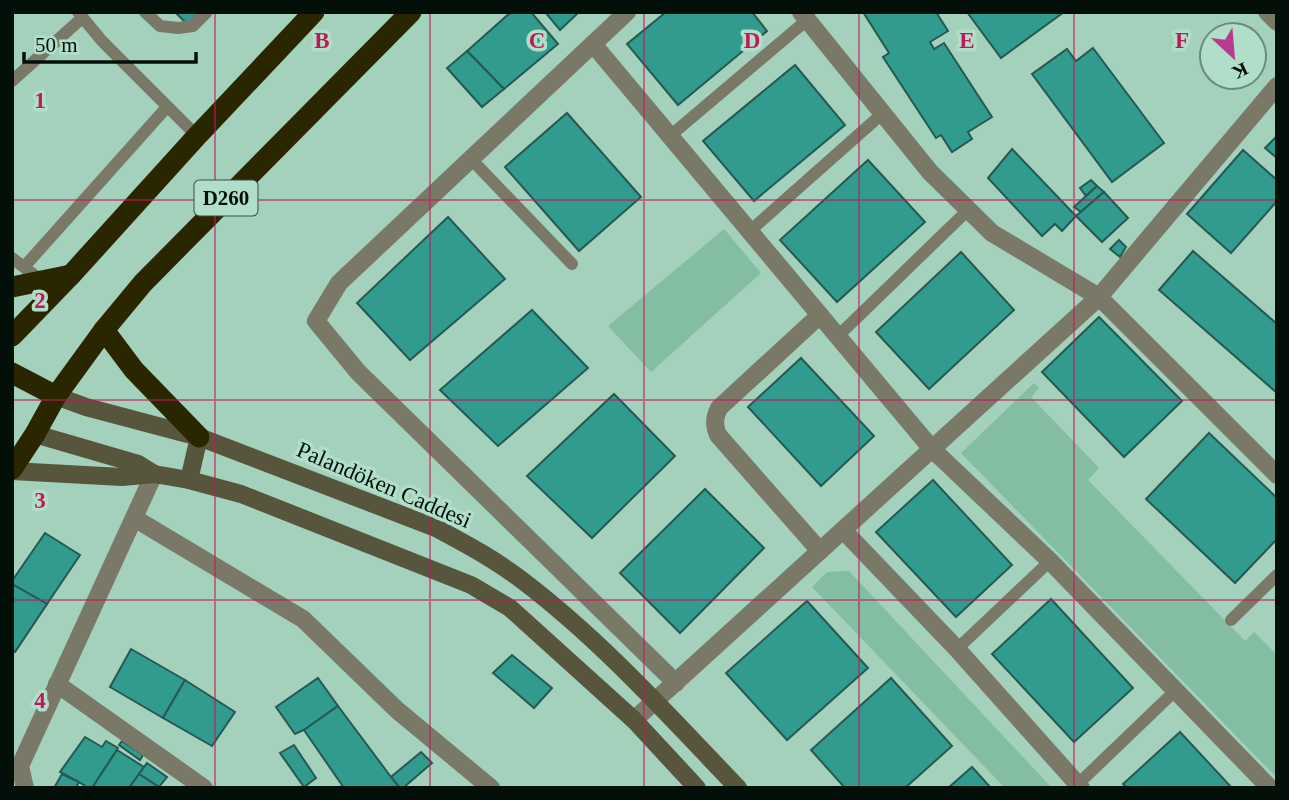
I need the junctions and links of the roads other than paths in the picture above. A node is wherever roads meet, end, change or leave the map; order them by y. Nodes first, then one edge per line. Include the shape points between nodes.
1 (145, 12) edge
2 (207, 12) edge
3 (314, 12) edge
4 (411, 12) edge
5 (627, 12) edge
6 (1267, 12) edge
7 (80, 15) edge
8 (804, 16) edge
9 (1277, 22) edge
10 (593, 44) junction
11 (12, 81) edge
12 (1277, 86) edge
13 (167, 107) junction
14 (883, 113) junction
15 (197, 136) junction
16 (670, 136) junction
17 (471, 159) junction
18 (968, 210) junction
19 (750, 231) junction
20 (12, 258) edge
21 (572, 264) dead end
22 (24, 267) junction
23 (71, 275) junction
24 (42, 281) junction
25 (12, 287) edge
26 (1099, 297) junction
27 (820, 315) junction
28 (104, 330) junction
29 (12, 336) edge
30 (838, 336) junction
31 (12, 373) edge
32 (56, 396) junction
33 (35, 434) junction
34 (199, 436) junction
35 (932, 449) junction
36 (12, 470) edge
37 (154, 474) junction
38 (1277, 475) edge
39 (189, 480) junction
40 (134, 518) junction
41 (843, 530) junction
42 (820, 551) junction
43 (1050, 561) junction
44 (1277, 575) edge
45 (1231, 620) dead end
46 (957, 649) junction
47 (676, 683) junction
48 (57, 684) junction
49 (1175, 691) junction
50 (655, 701) junction
51 (634, 720) junction
52 (16, 766) edge
53 (1080, 786) edge
54 (25, 788) edge
55 (204, 788) edge
56 (491, 788) edge
57 (697, 788) edge
58 (738, 788) edge
59 (1269, 788) edge

1 - 2 lane via 160,26 178,28 193,26
3 - 15 highway, D260
4 - 28 highway, D260 via 143,283
5 - 10 street
6 - 9 street
7 - 11 lane
7 - 13 lane
8 - 14 street
8 - 16 lane
10 - 16 street
10 - 17 street
12 - 26 street
13 - 15 lane
13 - 22 lane
14 - 18 street via 930,172
14 - 19 lane
15 - 23 highway, D260
16 - 19 street
17 - 21 lane
17 - 47 street via 339,283 316,321 358,372
18 - 26 street via 992,233
18 - 30 lane
19 - 27 street
20 - 22 lane
22 - 24 lane
23 - 24 highway
23 - 29 highway, D260
24 - 25 highway
26 - 35 street
26 - 38 street
27 - 30 street
27 - 42 street via 719,408 715,424 718,435
28 - 32 highway, D260
28 - 34 highway via 134,370
30 - 35 street
31 - 32 highway
32 - 33 highway, D260
32 - 34 street, Palandöken Caddesi
33 - 36 highway, D260
33 - 37 street via 138,464
34 - 39 street
34 - 50 street, Palandöken Caddesi via 436,528 465,544 555,607
35 - 41 street
35 - 43 street
36 - 37 street via 122,477
37 - 39 street
37 - 40 street
39 - 51 street via 241,494 471,585 510,608
40 - 48 street
40 - 56 street via 303,619 397,710
41 - 42 street
41 - 46 street
42 - 47 street
43 - 46 lane
43 - 49 street
44 - 45 lane
46 - 53 street
47 - 50 street
48 - 52 street
48 - 55 street
49 - 53 lane
49 - 59 street
50 - 51 street
50 - 58 street, Palandöken Caddesi
51 - 57 street
52 - 54 street

